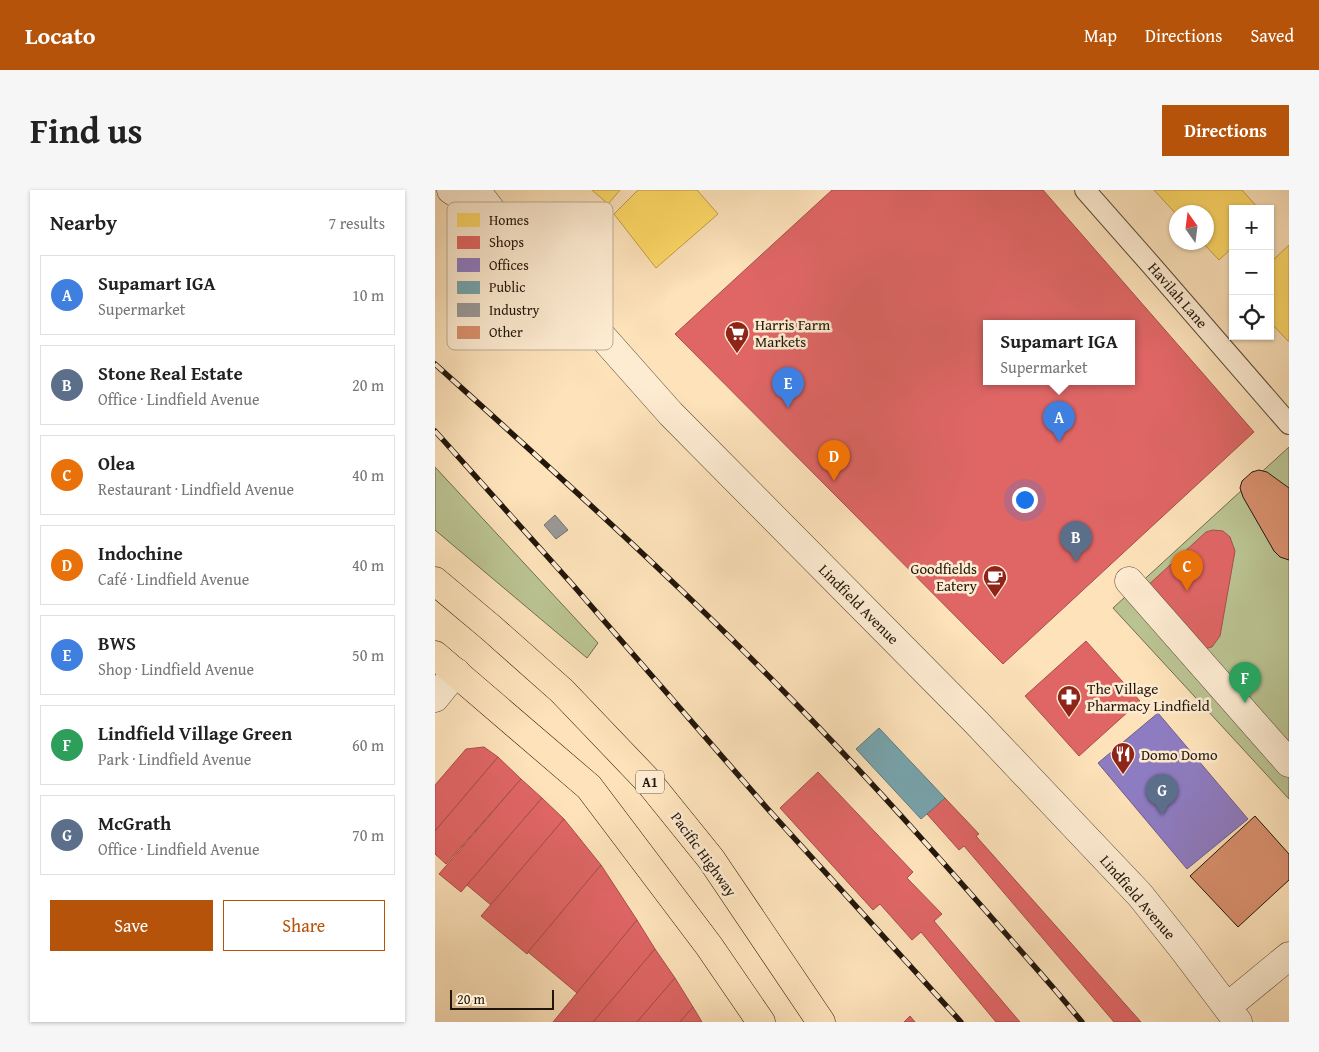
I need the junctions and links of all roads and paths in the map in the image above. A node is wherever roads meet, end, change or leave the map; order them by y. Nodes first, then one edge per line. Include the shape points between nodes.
1 (451, 190) edge
2 (475, 190) edge
3 (1085, 190) edge
4 (470, 202) edge
5 (485, 202) edge
6 (613, 349) edge
7 (1289, 424) edge
8 (435, 581) edge
9 (1129, 581) dead end
10 (435, 655) edge
11 (456, 672) junction
12 (435, 698) edge
13 (1289, 762) edge
14 (1289, 956) edge
15 (1233, 1015) edge
16 (761, 1022) edge
17 (821, 1022) edge

1 - 4 street
2 - 5 street, Lindfield Avenue
3 - 7 lane, Havilah Lane
6 - 15 street, Lindfield Avenue via 671,414 976,722 1140,895
8 - 17 highway, Pacific Highway / A1 via 562,691 648,781 711,859
9 - 13 street
10 - 11 highway
11 - 12 street
11 - 16 highway via 589,787 709,946
14 - 15 street

